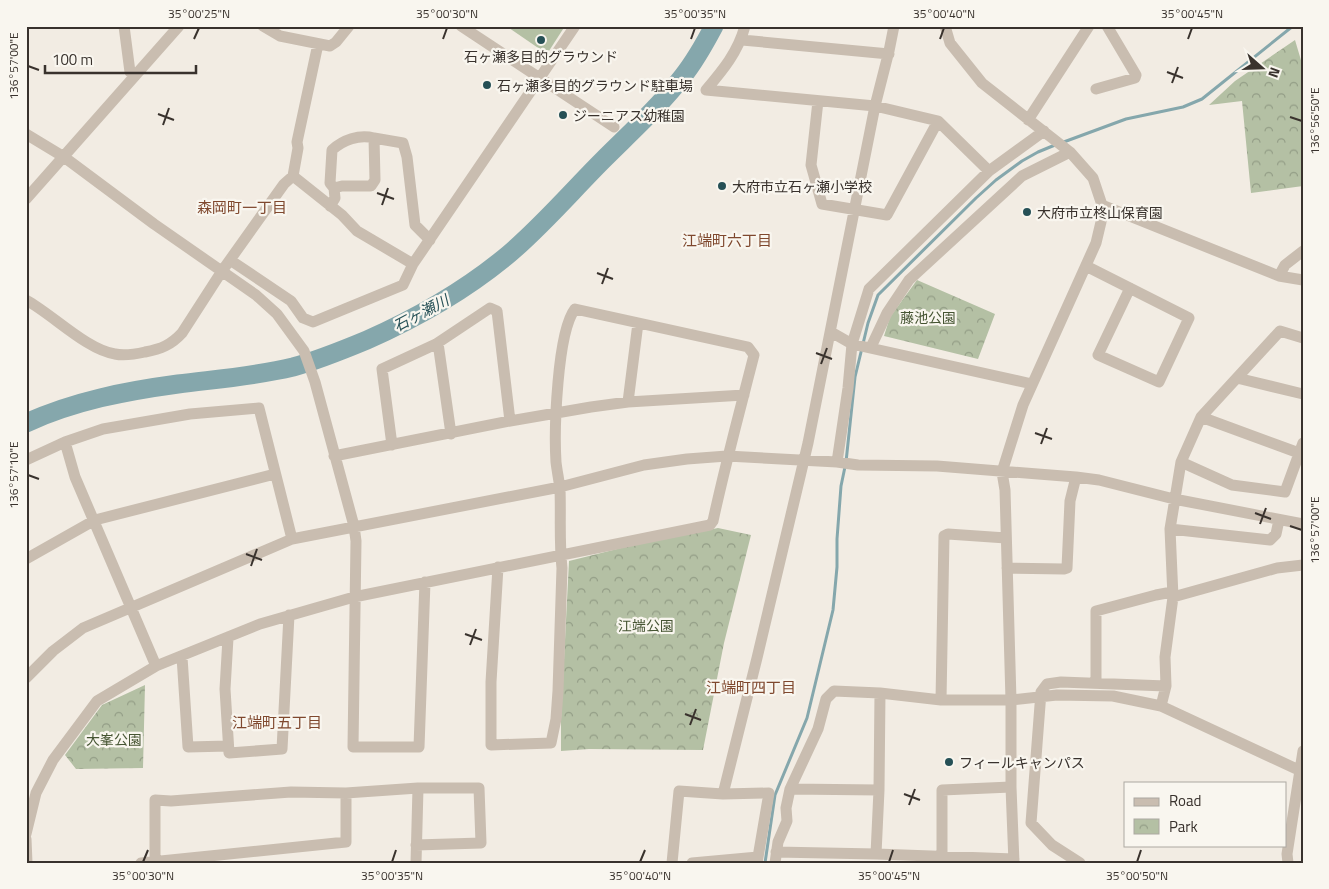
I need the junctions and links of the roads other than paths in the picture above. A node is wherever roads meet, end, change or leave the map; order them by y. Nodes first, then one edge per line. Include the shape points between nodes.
1 (124, 26) edge
2 (178, 26) edge
3 (263, 26) edge
4 (349, 26) edge
5 (462, 26) edge
6 (575, 26) edge
7 (745, 26) edge
8 (894, 26) edge
9 (945, 26) edge
10 (1089, 26) edge
11 (1107, 26) edge
12 (742, 40) junction
13 (318, 44) junction
14 (889, 54) junction
15 (135, 76) junction
16 (540, 78) junction
17 (1096, 89) dead end
18 (818, 101) junction
19 (875, 106) junction
20 (1028, 120) junction
21 (938, 121) junction
22 (614, 127) dead end
23 (1044, 131) junction
24 (26, 134) edge
25 (374, 138) junction
26 (1068, 151) junction
27 (64, 157) junction
28 (989, 172) junction
29 (293, 176) junction
30 (334, 188) junction
31 (26, 199) edge
32 (330, 206) junction
33 (1102, 206) junction
34 (855, 210) junction
35 (430, 240) junction
36 (1303, 250) edge
37 (230, 260) junction
38 (413, 264) junction
39 (1086, 266) junction
40 (222, 271) junction
41 (1279, 276) junction
42 (1303, 280) edge
43 (1130, 288) junction
44 (26, 300) edge
45 (638, 323) junction
46 (831, 332) junction
47 (1303, 338) edge
48 (438, 343) junction
49 (852, 344) junction
50 (871, 347) junction
51 (1237, 378) junction
52 (1032, 384) junction
53 (1303, 394) edge
54 (744, 395) junction
55 (628, 402) junction
56 (556, 412) junction
57 (1200, 418) junction
58 (510, 421) junction
59 (451, 434) junction
60 (65, 442) junction
61 (392, 445) junction
62 (1301, 448) edge
63 (334, 456) junction
64 (727, 456) junction
65 (26, 460) edge
66 (803, 460) junction
67 (837, 462) junction
68 (1181, 462) junction
69 (1002, 472) junction
70 (275, 474) junction
71 (1076, 477) junction
72 (560, 487) junction
73 (94, 520) junction
74 (1279, 520) junction
75 (1303, 524) edge
76 (354, 526) junction
77 (1170, 529) junction
78 (1006, 538) junction
79 (292, 539) junction
80 (560, 555) junction
81 (26, 559) edge
82 (1303, 565) edge
83 (498, 567) junction
84 (1007, 568) junction
85 (425, 582) junction
86 (1172, 594) junction
87 (354, 598) junction
88 (132, 608) junction
89 (289, 615) junction
90 (228, 638) junction
91 (182, 657) junction
92 (156, 666) junction
93 (26, 678) edge
94 (1096, 682) junction
95 (1166, 686) junction
96 (880, 693) junction
97 (941, 700) junction
98 (1011, 700) junction
99 (1161, 706) junction
100 (228, 746) junction
101 (1303, 751) edge
102 (1301, 772) edge
103 (1011, 787) junction
104 (418, 788) junction
105 (790, 789) junction
106 (879, 790) junction
107 (31, 792) edge
108 (346, 793) junction
109 (723, 794) junction
110 (26, 834) edge
111 (26, 839) edge
112 (416, 845) junction
113 (876, 854) junction
114 (942, 856) junction
115 (776, 858) edge
116 (838, 858) edge
117 (757, 860) edge
118 (1014, 861) edge
119 (155, 862) edge
120 (27, 863) edge
121 (141, 863) edge
122 (416, 863) edge
123 (672, 863) edge
124 (692, 863) edge
125 (1080, 863) edge
126 (1288, 863) edge

1 - 15 street via 130,72
2 - 15 street
3 - 13 street via 280,36
4 - 13 street via 330,46
5 - 16 street
6 - 16 street
7 - 12 street
8 - 14 street
9 - 20 street via 950,43 982,82
10 - 20 street
11 - 17 street via 1136,75 1135,78
12 - 14 street
12 - 18 street via 727,67 706,90
13 - 29 street
14 - 19 street
15 - 27 street
16 - 22 street
16 - 35 street
18 - 19 street
18 - 34 street via 811,165 822,204
19 - 21 street
19 - 34 street
20 - 23 street
21 - 28 street
21 - 34 street via 887,215
23 - 26 street
23 - 28 street
24 - 27 street
25 - 30 street via 361,137 340,143 332,150 330,183
25 - 30 street via 375,180 371,186
25 - 35 street via 403,143 416,225
26 - 33 street via 1093,178
26 - 50 street via 1022,176 909,280 887,313
27 - 31 street
27 - 40 street
28 - 49 street via 869,289
29 - 32 street
29 - 37 street
30 - 32 street via 336,198
32 - 38 street via 357,230
33 - 39 street via 1096,243
33 - 41 street
34 - 46 street
35 - 38 street
36 - 41 street via 1285,264
37 - 38 street via 291,301 303,318 313,322 403,285
37 - 40 street
39 - 43 street
39 - 52 street
40 - 44 street via 174,342 157,350 134,354 115,354 97,348
40 - 63 street via 277,314 299,342 315,382
41 - 42 street
43 - 43 street via 1189,318 1159,382 1098,355
45 - 54 street via 748,347 754,355
45 - 55 street
45 - 56 street via 575,309 569,317
46 - 49 street
46 - 66 street
47 - 51 street via 1280,331
48 - 58 street via 490,308 498,311
48 - 59 street
48 - 61 street via 382,369
49 - 50 street
49 - 67 street
50 - 52 street
51 - 53 street
51 - 57 street
52 - 69 street
54 - 55 street
54 - 64 street
55 - 56 street
56 - 58 street
56 - 72 street via 556,462
57 - 62 street
57 - 68 street
58 - 59 street
59 - 61 street
60 - 65 street
60 - 70 street via 103,429 190,414 258,408
60 - 73 street via 75,477
61 - 63 street
62 - 68 street via 1285,492 1232,485
63 - 76 street
64 - 66 street
64 - 72 street via 644,465
64 - 80 street via 710,525
66 - 67 street
66 - 109 street
67 - 69 street
68 - 77 street
69 - 71 street
69 - 78 street
70 - 73 street
70 - 79 street
71 - 74 street
71 - 84 street via 1070,507 1067,568
72 - 76 street
72 - 80 street
73 - 81 street
73 - 88 street
74 - 75 street
74 - 77 street via 1276,534 1270,540
76 - 79 street
76 - 87 street
77 - 86 street
78 - 84 street
78 - 97 street via 944,536
79 - 88 street
80 - 83 street
80 - 83 street via 558,691 551,743 491,745
82 - 86 street via 1277,568
83 - 85 street
84 - 98 street
85 - 87 street
85 - 87 street via 419,747 353,747
86 - 94 street via 1156,595 1096,611
86 - 95 street via 1165,657
87 - 89 street
88 - 92 street
88 - 93 street via 83,628
89 - 90 street
89 - 100 street via 282,749 229,753
90 - 91 street
90 - 100 street via 225,689
91 - 92 street
91 - 100 street via 188,747
92 - 107 street via 97,701
94 - 95 street
94 - 125 street via 1047,684 1041,692 1031,823 1052,845
95 - 99 street
96 - 97 street
96 - 105 street via 834,691 826,699 818,729
96 - 106 street
97 - 98 street
98 - 99 street via 1057,695 1113,696
98 - 103 street
99 - 102 street
101 - 102 street
102 - 126 street
103 - 114 street via 942,790
103 - 118 street
104 - 108 street
104 - 112 street
104 - 112 street via 479,788 481,843
105 - 106 street
105 - 115 street
106 - 113 street
107 - 110 street
108 - 119 street via 346,842
108 - 119 street via 292,792 155,800
109 - 117 street via 769,793
109 - 123 street via 679,791
111 - 120 street
112 - 122 street
113 - 114 street
113 - 116 street
114 - 118 street
115 - 116 street
117 - 124 street
119 - 121 street

